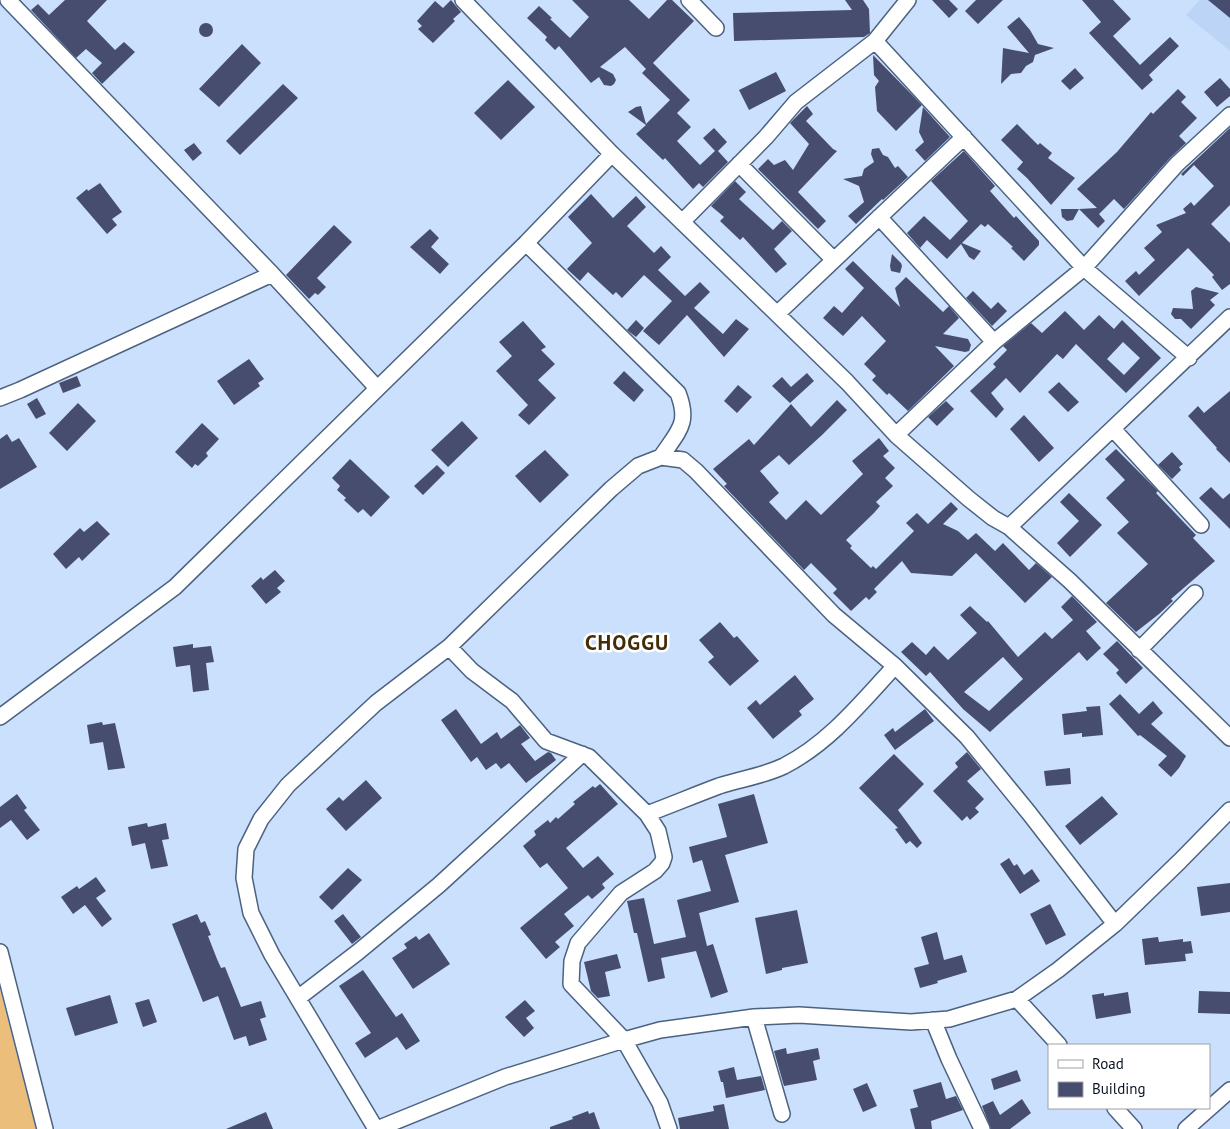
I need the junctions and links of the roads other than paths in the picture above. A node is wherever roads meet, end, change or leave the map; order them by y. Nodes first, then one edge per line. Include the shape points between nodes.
1 (8, 0) edge
2 (463, 0) edge
3 (689, 0) edge
4 (908, 0) edge
5 (716, 28) dead end
6 (875, 41) junction
7 (1230, 116) edge
8 (964, 137) junction
9 (612, 154) junction
10 (739, 164) junction
11 (879, 217) junction
12 (682, 222) junction
13 (526, 243) junction
14 (834, 260) junction
15 (1084, 268) junction
16 (272, 274) junction
17 (777, 314) junction
18 (1230, 317) edge
19 (994, 342) junction
20 (1189, 358) junction
21 (377, 388) junction
22 (0, 398) edge
23 (1113, 429) junction
24 (896, 435) junction
25 (662, 457) junction
26 (1201, 524) dead end
27 (1009, 527) junction
28 (1195, 593) dead end
29 (449, 647) junction
30 (1139, 650) junction
31 (895, 666) junction
32 (0, 716) edge
33 (1230, 738) edge
34 (582, 754) junction
35 (1230, 810) edge
36 (647, 814) junction
37 (1115, 924) junction
38 (0, 952) edge
39 (298, 998) junction
40 (1018, 999) junction
41 (754, 1016) junction
42 (933, 1020) junction
43 (624, 1040) junction
44 (1058, 1044) edge
45 (1230, 1090) edge
46 (1210, 1108) edge
47 (1116, 1109) edge
48 (1209, 1109) edge
49 (782, 1114) dead end
50 (45, 1129) edge
51 (377, 1129) edge
52 (669, 1129) edge
53 (982, 1129) edge
54 (1134, 1129) edge
55 (1186, 1129) edge

1 - 16 street
2 - 9 street
3 - 5 street
4 - 6 street
6 - 8 street
6 - 10 street via 796,102
7 - 15 street via 1178,164
8 - 11 street
8 - 15 street
9 - 12 street
9 - 13 street
10 - 12 street
10 - 14 street
11 - 14 street
11 - 19 street
12 - 17 street
13 - 21 street
13 - 25 street via 678,393 684,408 683,422
14 - 17 street
15 - 19 street
15 - 20 street
16 - 21 street
16 - 22 street
17 - 24 street
18 - 20 street
19 - 24 street
20 - 23 street
21 - 32 street via 175,587
23 - 26 street
23 - 27 street
24 - 27 street via 969,500
25 - 29 street via 638,466 611,489
25 - 31 street via 683,460 834,615
27 - 30 street via 1070,581
28 - 30 street
29 - 34 street via 472,671 512,701 546,740
29 - 39 street via 376,703 288,785 261,820 246,849 244,878 251,913
30 - 33 street
31 - 36 street via 842,723 817,745 786,765 763,776 718,786
31 - 37 street via 967,737
34 - 36 street via 589,757
34 - 39 street via 439,885
35 - 37 street
36 - 43 street via 658,831 664,857 662,863 611,903 578,943 572,961 571,984
37 - 40 street
38 - 50 street
39 - 51 street
40 - 42 street via 949,1019
40 - 44 street
41 - 42 street
41 - 43 street via 660,1030
41 - 49 street
42 - 53 street
43 - 51 street via 505,1077
43 - 52 street via 660,1103
45 - 46 street
47 - 54 street
48 - 55 street

